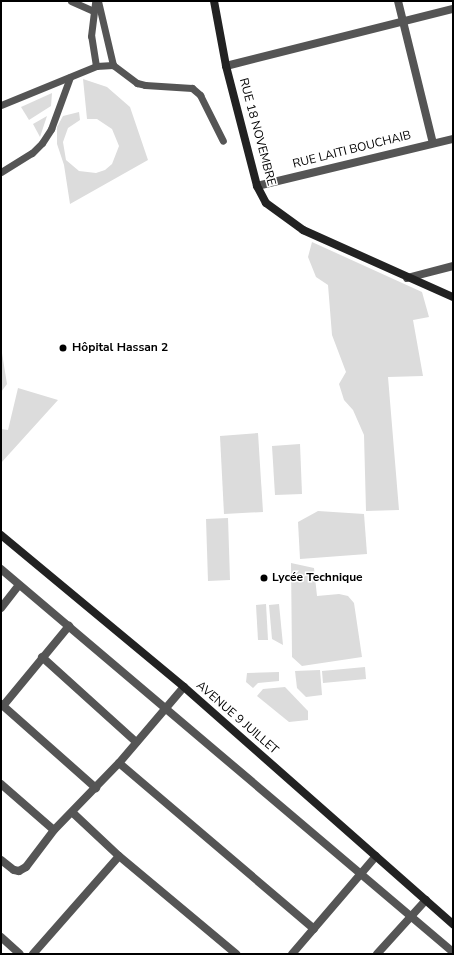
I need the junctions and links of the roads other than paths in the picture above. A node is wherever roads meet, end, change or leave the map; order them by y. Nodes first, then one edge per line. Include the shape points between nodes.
1 (71, 1) edge
2 (95, 1) edge
3 (98, 1) edge
4 (214, 1) edge
5 (398, 1) edge
6 (453, 10) edge
7 (93, 11) junction
8 (402, 21) junction
9 (113, 65) junction
10 (96, 66) junction
11 (226, 66) junction
12 (70, 77) junction
13 (1, 105) edge
14 (453, 139) edge
15 (223, 141) dead end
16 (433, 143) junction
17 (1, 172) edge
18 (257, 186) junction
19 (453, 266) edge
20 (407, 278) junction
21 (453, 297) edge
22 (1, 535) edge
23 (1, 570) edge
24 (19, 585) junction
25 (1, 608) edge
26 (69, 626) junction
27 (42, 658) junction
28 (184, 687) junction
29 (2, 705) edge
30 (163, 708) junction
31 (136, 742) junction
32 (119, 763) junction
33 (1, 784) edge
34 (96, 788) junction
35 (73, 813) junction
36 (54, 830) junction
37 (119, 856) junction
38 (376, 856) junction
39 (1, 860) edge
40 (361, 872) junction
41 (426, 900) junction
42 (411, 916) junction
43 (453, 924) edge
44 (314, 929) junction
45 (1, 937) edge
46 (453, 952) edge
47 (20, 954) edge
48 (33, 954) edge
49 (236, 954) edge
50 (292, 954) edge
51 (377, 954) edge

1 - 7 lane
2 - 7 lane
3 - 9 lane
4 - 11 street, RUE 18 NOVEMBRE
5 - 8 street
6 - 8 street
7 - 10 lane via 91,36
8 - 11 street
8 - 16 street
9 - 10 lane
9 - 15 lane via 137,83 154,87 192,88 200,95
10 - 12 lane
11 - 18 street, RUE 18 NOVEMBRE
12 - 13 lane
12 - 17 lane via 51,129 42,143 32,153
14 - 16 street, RUE LAITI BOUCHAIB
16 - 18 street, RUE LAITI BOUCHAIB
18 - 20 street, RUE 18 NOVEMBRE via 266,204 289,222
19 - 20 street
20 - 21 street, RUE 18 NOVEMBRE
22 - 28 street, AVENUE 9 JUILLET
23 - 24 street
24 - 25 street
24 - 26 street
26 - 27 street
26 - 30 street
27 - 29 street
27 - 31 street
28 - 30 street
28 - 38 street, AVENUE 9 JUILLET
29 - 34 street
30 - 31 street
30 - 40 street
31 - 32 street
32 - 34 street
32 - 44 street
33 - 36 street
34 - 35 street
35 - 36 street
35 - 37 street
36 - 39 street via 22,870 14,870
37 - 48 street
37 - 49 street
38 - 40 street
38 - 41 street, AVENUE 9 JUILLET
40 - 42 street
40 - 44 street
41 - 42 street
41 - 43 street, AVENUE 9 JUILLET
42 - 46 street
42 - 51 street
44 - 50 street
45 - 47 street

